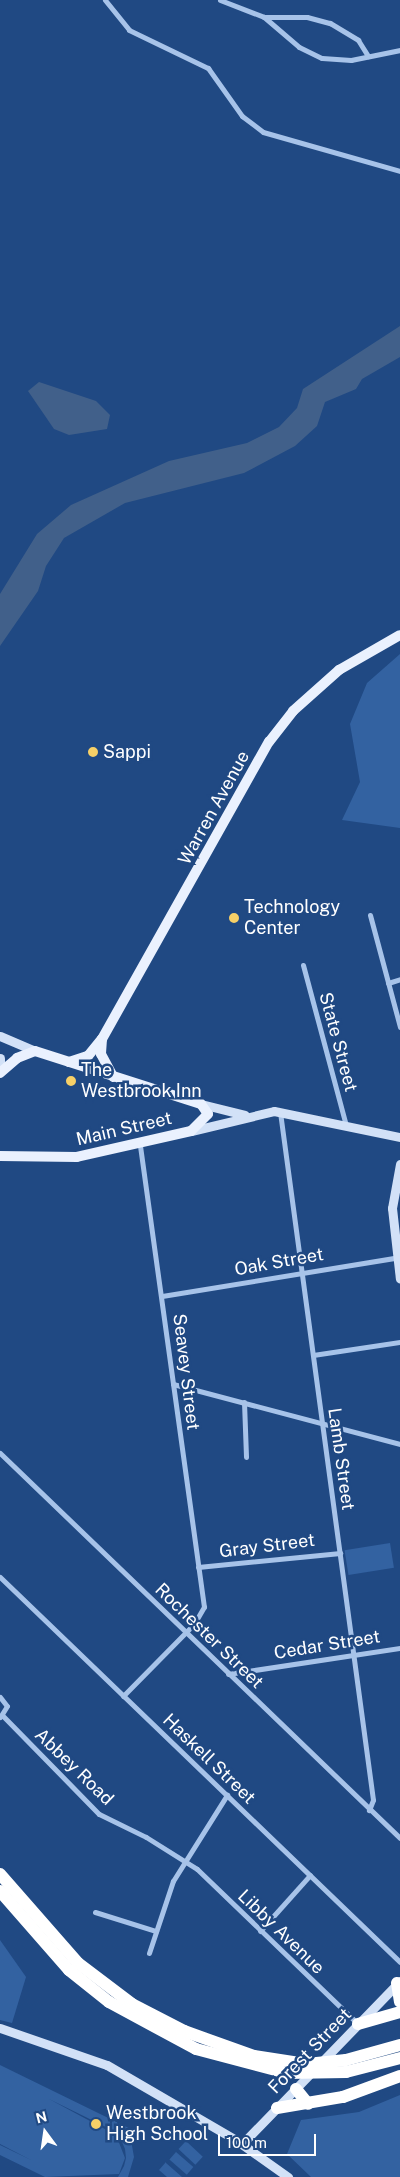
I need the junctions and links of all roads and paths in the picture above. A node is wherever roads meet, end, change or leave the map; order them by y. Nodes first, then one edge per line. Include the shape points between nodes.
1 (105, 0) edge
2 (220, 0) edge
3 (264, 17) junction
4 (400, 50) edge
5 (368, 56) junction
6 (400, 171) edge
7 (400, 635) edge
8 (370, 916) dead end
9 (303, 964) dead end
10 (400, 979) edge
11 (388, 983) junction
12 (400, 1027) edge
13 (0, 1036) edge
14 (102, 1040) junction
15 (35, 1051) junction
16 (0, 1058) edge
17 (69, 1062) junction
18 (0, 1067) edge
19 (0, 1073) edge
20 (113, 1078) junction
21 (201, 1104) junction
22 (280, 1112) junction
23 (246, 1115) junction
24 (346, 1126) junction
25 (191, 1130) junction
26 (400, 1137) edge
27 (140, 1143) junction
28 (0, 1156) edge
29 (400, 1164) edge
30 (398, 1257) edge
31 (302, 1272) junction
32 (400, 1279) edge
33 (162, 1296) junction
34 (400, 1342) edge
35 (313, 1355) junction
36 (173, 1384) junction
37 (244, 1402) junction
38 (322, 1422) junction
39 (400, 1444) edge
40 (0, 1453) edge
41 (246, 1457) dead end
42 (340, 1553) junction
43 (198, 1567) junction
44 (0, 1577) edge
45 (186, 1633) junction
46 (400, 1648) edge
47 (354, 1654) junction
48 (228, 1674) junction
49 (123, 1696) junction
50 (0, 1697) edge
51 (2, 1716) edge
52 (227, 1795) junction
53 (369, 1810) junction
54 (400, 1838) edge
55 (185, 1860) junction
56 (0, 1874) edge
57 (310, 1875) junction
58 (0, 1891) edge
59 (95, 1912) dead end
60 (156, 1931) junction
61 (260, 1931) junction
62 (149, 1954) dead end
63 (400, 1962) edge
64 (399, 1982) edge
65 (400, 2002) edge
66 (400, 2012) edge
67 (358, 2024) junction
68 (0, 2028) edge
69 (400, 2045) edge
70 (400, 2058) edge
71 (400, 2076) edge
72 (299, 2086) junction
73 (308, 2104) junction
74 (277, 2108) junction
75 (242, 2144) junction
76 (288, 2177) edge

1 - 6 street via 129,30 208,68 242,116 262,132
2 - 3 street
3 - 5 street via 300,47 322,58 340,61
3 - 5 street via 306,17 330,23 358,40
4 - 5 street via 380,57
7 - 14 main road, Warren Avenue via 339,670 306,697 275,735
8 - 11 street
9 - 24 street, State Street
10 - 11 street
11 - 12 street
13 - 15 main road
14 - 17 main road, Warren Avenue via 88,1056
14 - 20 main road via 101,1054
15 - 17 main road
15 - 19 main road via 17,1058
16 - 18 main road
17 - 20 main road
20 - 21 main road
21 - 23 main road
21 - 25 main road via 206,1119
22 - 23 main road, Main Street
22 - 24 main road, Main Street
22 - 31 street, Lamb Street
23 - 25 main road, Main Street
24 - 26 main road, Main Street
25 - 27 main road, Main Street
27 - 28 main road, Main Street via 52,1160
27 - 33 street, Seavey Street
29 - 30 main road via 392,1208
30 - 31 street, Oak Street
30 - 32 main road
31 - 33 street, Oak Street
31 - 35 street, Lamb Street
33 - 36 street, Seavey Street
34 - 35 street
35 - 38 street, Lamb Street
36 - 37 street
36 - 43 street, Seavey Street
37 - 38 street
37 - 41 street
38 - 39 street
38 - 42 street, Lamb Street
40 - 45 street, Rochester Street
42 - 43 street, Gray Street
42 - 47 street, Lamb Street
43 - 45 street, Seavey Street via 203,1605
44 - 49 street, Haskell Street
45 - 48 street, Rochester Street
45 - 49 street
46 - 47 street, Cedar Street
47 - 48 street, Cedar Street
47 - 53 street, Lamb Street via 373,1800
48 - 53 street, Rochester Street
49 - 52 street, Haskell Street
50 - 51 street, Abbey Road via 7,1706
51 - 55 street, Abbey Road via 99,1814
52 - 55 street
52 - 57 street, Haskell Street
53 - 54 street, Rochester Street
55 - 60 street
55 - 61 street, Libby Avenue
56 - 69 highway via 78,1963 124,1998 184,2031 254,2056 307,2064 346,2060
57 - 61 street
57 - 63 street, Haskell Street
58 - 70 highway via 69,1970 109,2002 196,2049 287,2073 346,2072
59 - 60 street
60 - 62 street
61 - 67 street, Libby Avenue
64 - 65 highway
64 - 67 main road, Forest Street
66 - 67 highway
67 - 72 main road, Forest Street
68 - 75 main road via 107,2065
71 - 73 highway via 358,2093
72 - 73 highway
72 - 74 main road, Forest Street
73 - 74 highway
74 - 75 main road, Forest Street
75 - 76 main road

